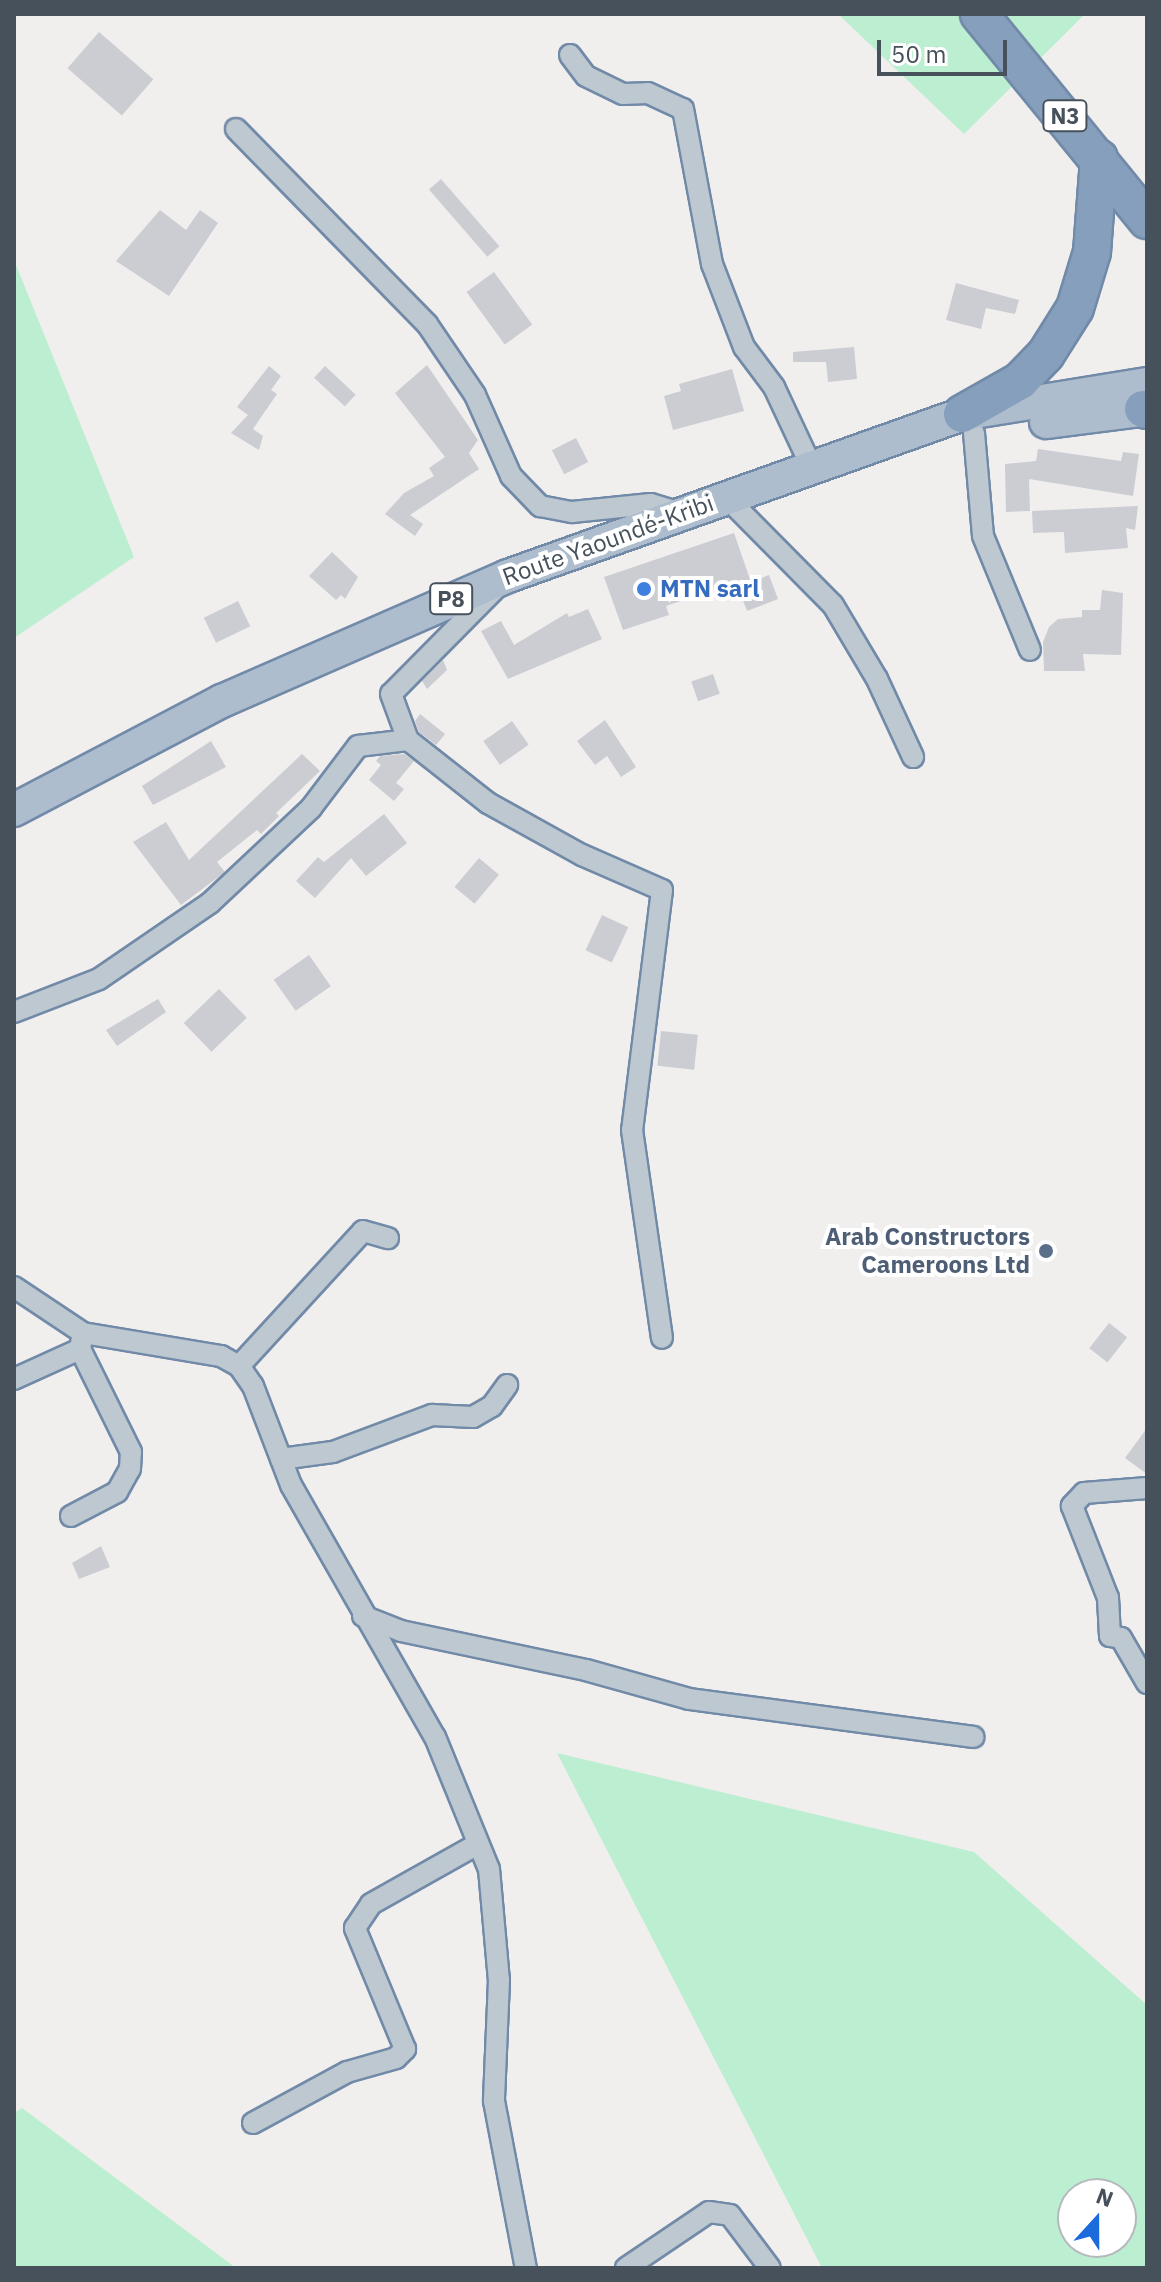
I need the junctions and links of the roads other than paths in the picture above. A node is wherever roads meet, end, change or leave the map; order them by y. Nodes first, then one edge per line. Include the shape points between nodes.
1 (979, 14) edge
2 (995, 14) edge
3 (570, 55) dead end
4 (236, 129) dead end
5 (1099, 158) junction
6 (1147, 190) edge
7 (1147, 220) edge
8 (1146, 403) edge
9 (968, 424) junction
10 (811, 466) junction
11 (726, 497) junction
12 (681, 513) junction
13 (508, 576) junction
14 (1030, 650) dead end
15 (408, 740) junction
16 (913, 757) dead end
17 (14, 810) edge
18 (14, 1012) edge
19 (388, 1238) dead end
20 (14, 1287) edge
21 (662, 1338) dead end
22 (81, 1341) junction
23 (239, 1366) junction
24 (14, 1379) edge
25 (507, 1385) dead end
26 (281, 1459) junction
27 (1147, 1488) edge
28 (71, 1516) dead end
29 (363, 1616) junction
30 (1147, 1683) edge
31 (973, 1737) dead end
32 (478, 1844) junction
33 (253, 2123) dead end
34 (526, 2268) edge
35 (626, 2268) edge
36 (770, 2268) edge

1 - 5 highway, N3
2 - 6 highway, N3
3 - 10 street via 586,76 623,94 648,93 683,109 712,264 744,347 774,387
4 - 12 street via 427,324 475,395 511,476 540,506 572,512 651,504
5 - 7 highway, N3
5 - 9 highway via 1092,252 1075,308 1046,354
8 - 9 main road, P8
9 - 10 main road, Route Yaoundé-Kribi / P8 via 908,435
9 - 14 street via 983,536
10 - 11 main road, Route Yaoundé-Kribi / P8
11 - 12 main road, Route Yaoundé-Kribi / P8
11 - 16 street via 833,605 877,679
12 - 13 main road, Route Yaoundé-Kribi / P8
13 - 15 street via 391,694
13 - 17 main road, Route Yaoundé-Kribi / P8 via 222,701
15 - 18 street via 358,746 311,808 210,903 99,979
15 - 21 street via 488,803 662,890 632,1130
19 - 23 street via 363,1231
20 - 22 street
22 - 23 street via 221,1356
22 - 24 street
22 - 28 street via 131,1452 130,1469 117,1492
23 - 26 street via 253,1386
25 - 26 street via 492,1406 473,1417 432,1415 333,1452
26 - 29 street
27 - 30 street via 1084,1493 1072,1506 1108,1598 1110,1636 1121,1638
29 - 31 street via 401,1631 586,1670 689,1699
29 - 32 street via 435,1737
32 - 33 street via 371,1904 355,1928 405,2049 396,2058 347,2072
32 - 34 street via 489,1869 499,1980 494,2101
35 - 36 street via 709,2212 730,2215

